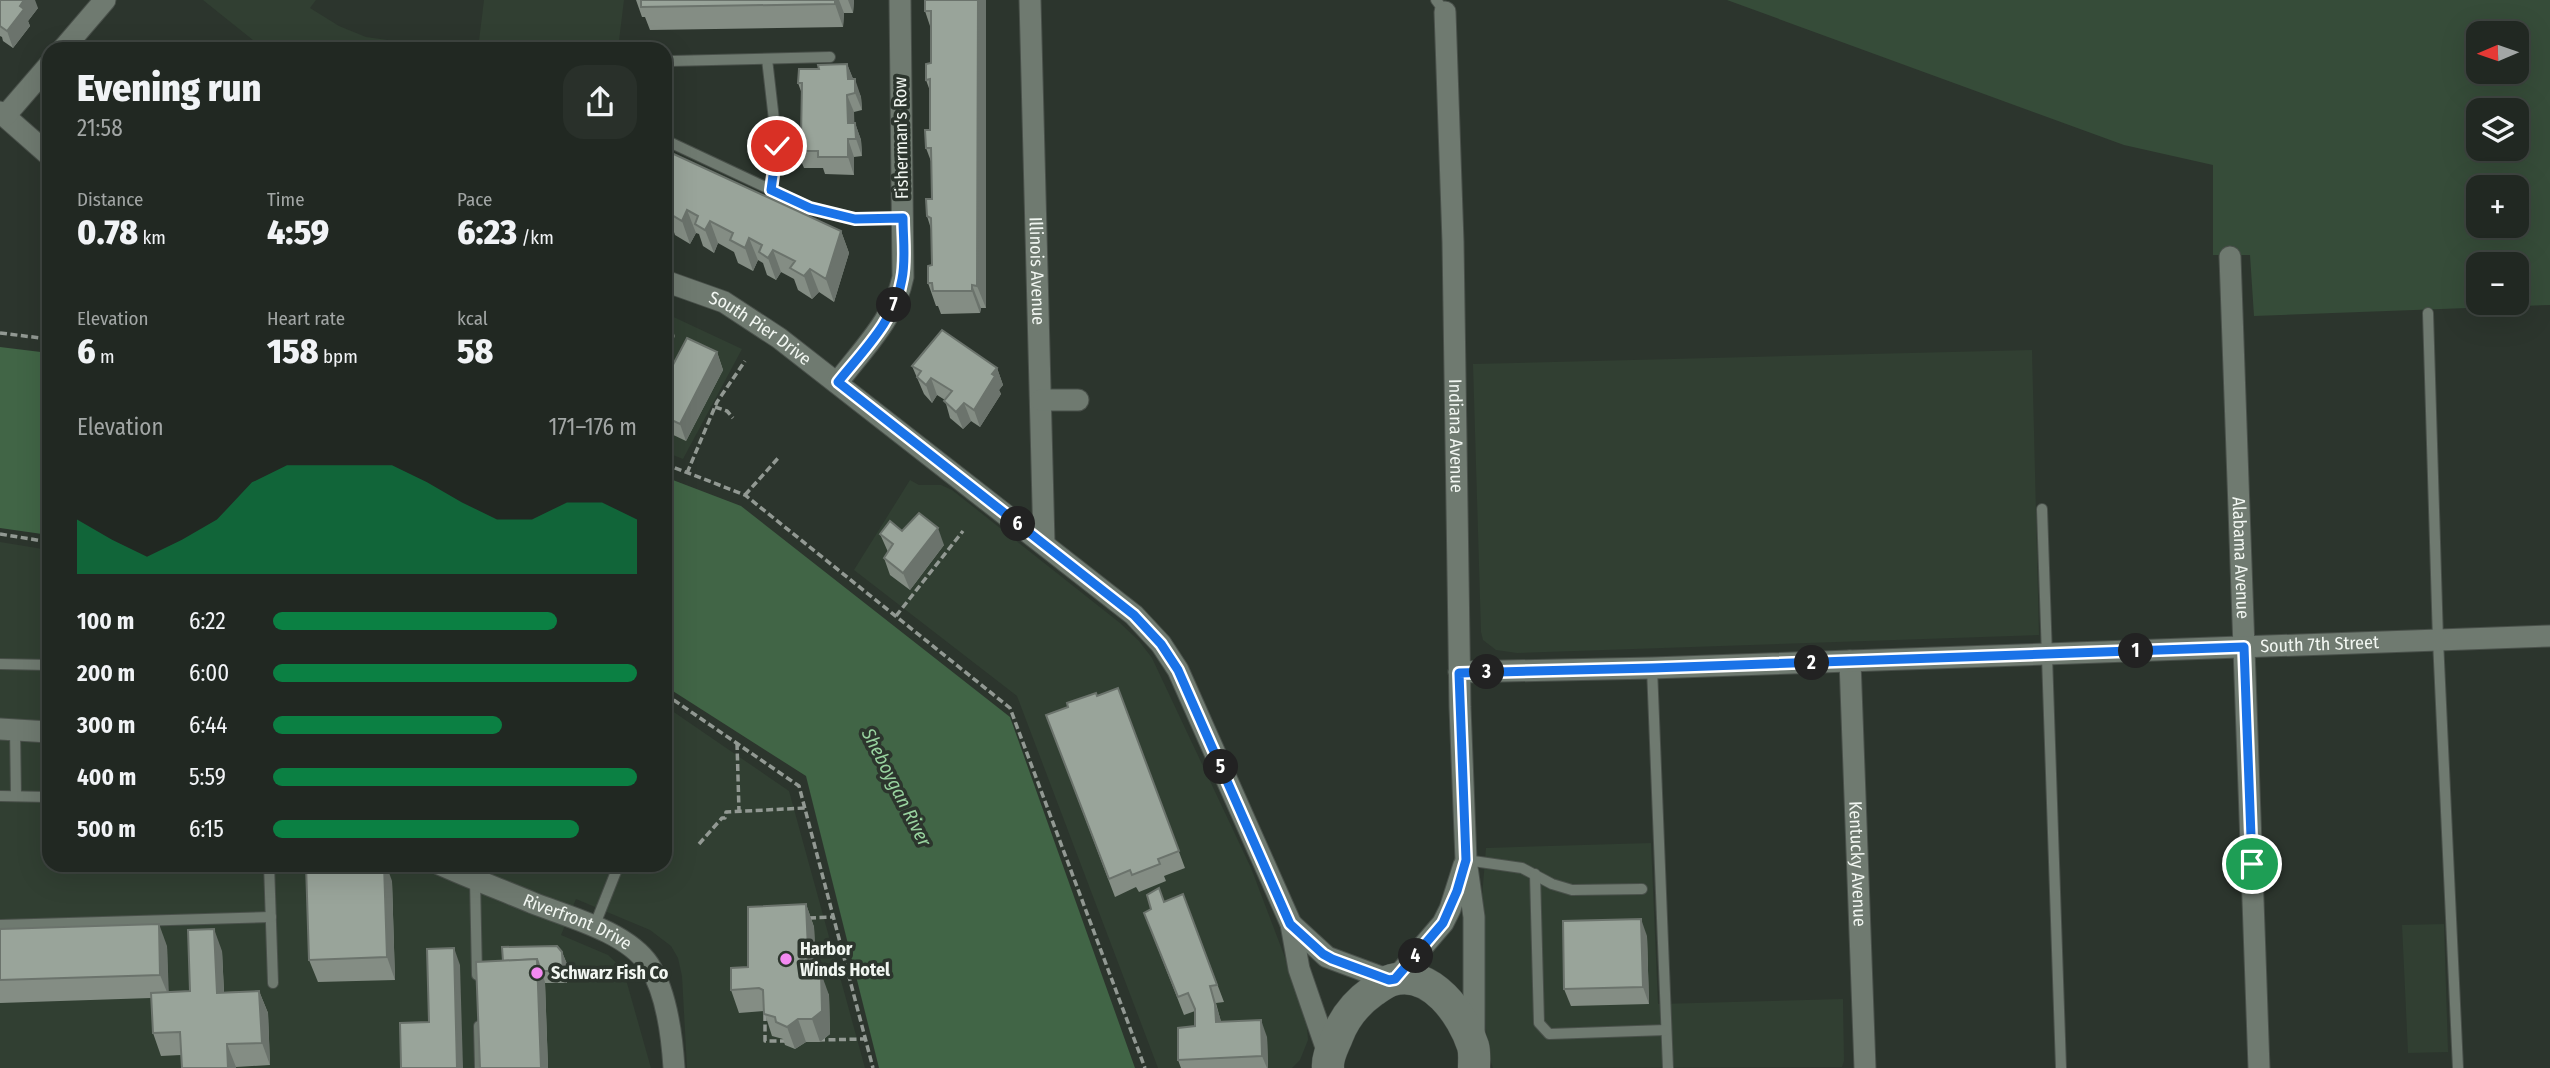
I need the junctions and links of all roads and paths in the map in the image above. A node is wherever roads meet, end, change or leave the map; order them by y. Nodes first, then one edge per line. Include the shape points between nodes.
1 (105, 0) edge
2 (900, 0) edge
3 (1030, 0) edge
4 (1440, 6) edge
5 (69, 42) edge
6 (830, 57) dead end
7 (767, 59) junction
8 (672, 61) edge
9 (42, 72) edge
10 (3, 114) edge
11 (672, 143) edge
12 (42, 149) edge
13 (771, 190) junction
14 (903, 218) junction
15 (2230, 257) dead end
16 (672, 283) edge
17 (2428, 313) dead end
18 (0, 333) edge
19 (42, 338) edge
20 (744, 360) dead end
21 (838, 382) junction
22 (1041, 400) junction
23 (1078, 400) dead end
24 (715, 407) junction
25 (733, 418) dead end
26 (780, 456) dead end
27 (672, 467) edge
28 (687, 472) junction
29 (745, 495) junction
30 (2042, 509) dead end
31 (963, 531) dead end
32 (0, 534) edge
33 (42, 541) edge
34 (1044, 543) junction
35 (896, 617) junction
36 (2550, 636) edge
37 (2438, 640) junction
38 (2244, 647) junction
39 (2046, 654) junction
40 (1850, 661) junction
41 (0, 664) edge
42 (42, 665) edge
43 (1652, 668) junction
44 (1459, 673) junction
45 (672, 699) edge
46 (7, 729) edge
47 (42, 732) edge
48 (737, 742) junction
49 (0, 796) edge
50 (16, 796) junction
51 (42, 797) edge
52 (804, 808) junction
53 (739, 811) junction
54 (699, 844) dead end
55 (1466, 860) junction
56 (269, 872) edge
57 (457, 872) edge
58 (616, 872) edge
59 (1535, 874) junction
60 (475, 880) junction
61 (1642, 889) dead end
62 (271, 917) junction
63 (834, 917) junction
64 (798, 918) edge
65 (1290, 924) junction
66 (0, 925) edge
67 (594, 927) junction
68 (1392, 980) junction
69 (273, 984) dead end
70 (478, 989) edge
71 (765, 1014) edge
72 (478, 1015) edge
73 (1666, 1030) junction
74 (865, 1039) junction
75 (815, 1040) edge
76 (790, 1041) edge
77 (1474, 1059) edge
78 (1326, 1063) edge
79 (480, 1068) edge
80 (674, 1068) edge
81 (873, 1068) edge
82 (1145, 1068) edge
83 (1668, 1068) edge
84 (1865, 1068) edge
85 (2061, 1068) edge
86 (2259, 1068) edge
87 (2458, 1068) edge

1 - 5 street
2 - 14 street, Fisherman's Row
3 - 22 street, Illinois Avenue
4 - 44 street, Indiana Avenue via 1453,242
6 - 7 lane
7 - 8 lane
7 - 13 lane via 777,146
9 - 10 street
10 - 12 street
11 - 13 lane
13 - 14 lane via 810,208 855,219
14 - 21 street, Fisherman's Row via 899,293 887,318
15 - 38 street, Alabama Avenue
16 - 21 street, South Pier Drive via 724,302
17 - 37 lane
18 - 19 path
20 - 24 path
21 - 34 street, South Pier Drive
22 - 23 street
22 - 34 street, Illinois Avenue
24 - 25 path
24 - 28 path
26 - 29 path
27 - 28 path
28 - 29 path
29 - 35 path
30 - 39 lane
31 - 35 path
32 - 33 path
34 - 65 street, South Pier Drive via 1134,615 1178,670
35 - 82 path via 1010,708
36 - 37 street, South 7th Street
37 - 38 street, South 7th Street
37 - 87 lane
38 - 39 street, South 7th Street
38 - 86 street, Alabama Avenue
39 - 40 street, South 7th Street
39 - 85 lane
40 - 43 street, South 7th Street
40 - 84 street, Kentucky Avenue
41 - 42 lane
43 - 44 street, South 7th Street
43 - 73 lane
44 - 55 street, Indiana Avenue
45 - 48 path
46 - 47 street
46 - 50 lane
48 - 52 path via 799,786
48 - 53 path
49 - 50 lane
50 - 51 lane
52 - 53 path
52 - 63 path
53 - 54 path via 726,812 726,818
55 - 59 lane via 1516,866
55 - 68 street, Indiana Avenue via 1443,923
55 - 77 street, Indiana Avenue via 1474,925
56 - 62 lane
57 - 60 street, Riverfront Drive
58 - 67 lane
59 - 61 lane via 1572,890
59 - 73 lane via 1539,1023 1549,1034
60 - 67 street, Riverfront Drive
60 - 70 lane
62 - 66 lane
62 - 69 lane
63 - 64 path
63 - 74 path
65 - 68 street, South Pier Drive via 1327,957
65 - 78 street, South Pier Drive
67 - 80 street, Riverfront Drive via 629,945 650,967 668,1021
68 - 77 main road via 1420,982 1438,992 1458,1015
68 - 78 main road via 1362,999 1343,1022
71 - 76 path via 765,1041
72 - 79 lane
73 - 83 lane
74 - 75 path
74 - 81 path

